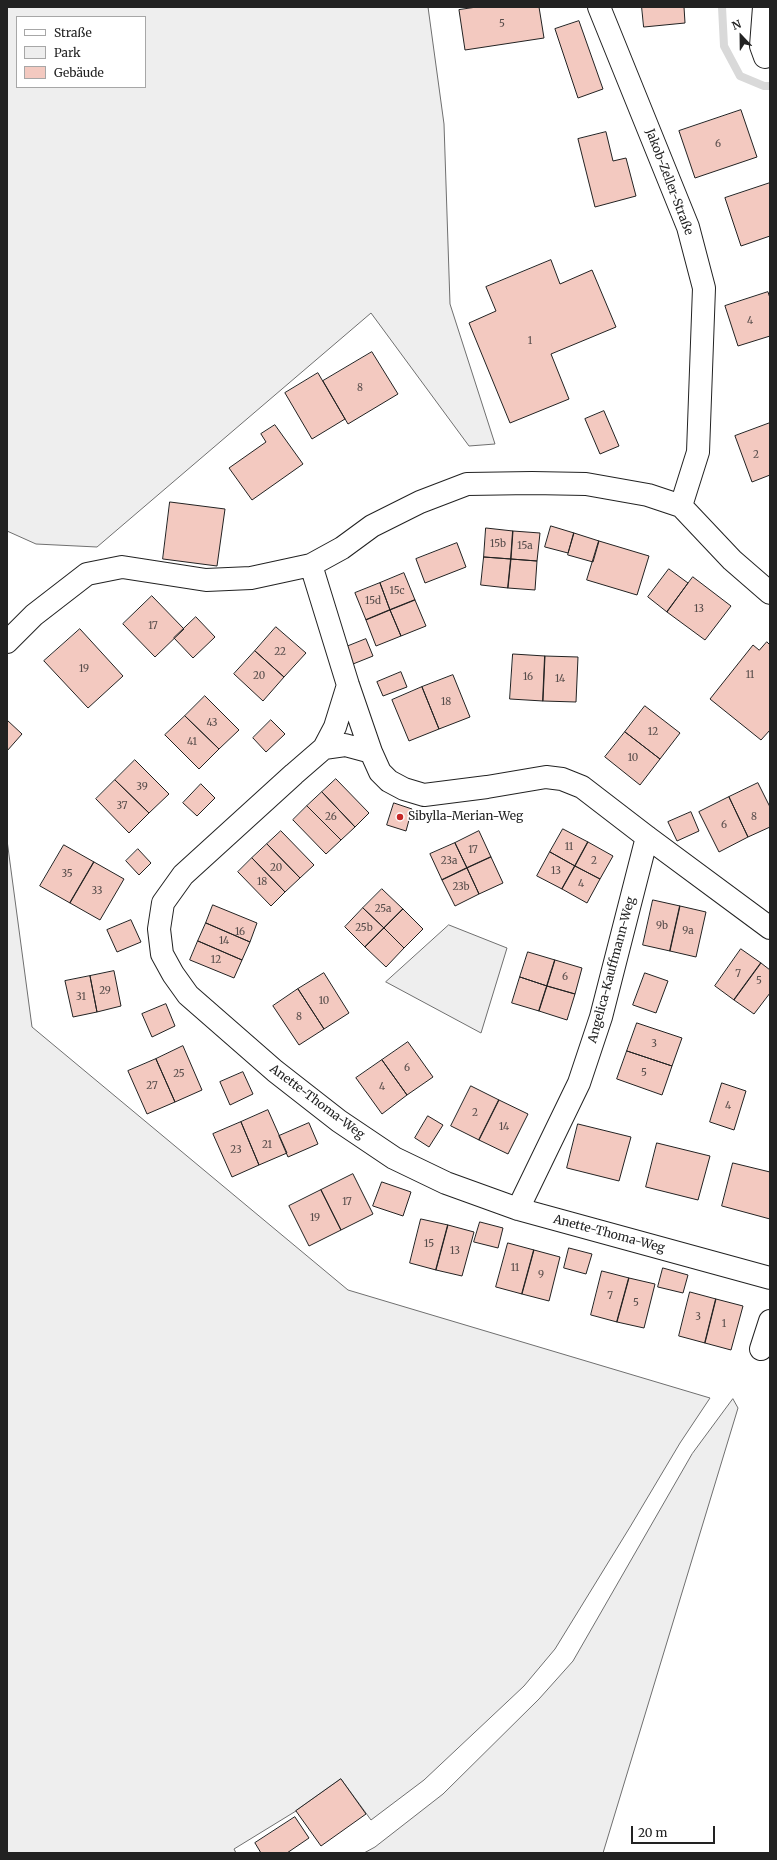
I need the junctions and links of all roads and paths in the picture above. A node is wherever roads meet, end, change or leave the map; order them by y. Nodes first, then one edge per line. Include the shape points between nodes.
1 (598, 7) edge
2 (764, 7) edge
3 (765, 57) dead end
4 (681, 506) junction
5 (311, 565) junction
6 (770, 593) edge
7 (7, 642) edge
8 (348, 685) junction
9 (324, 748) junction
10 (371, 752) junction
11 (647, 838) junction
12 (770, 928) edge
13 (518, 1209) junction
14 (770, 1278) edge
15 (770, 1321) edge
16 (761, 1349) dead end

1 - 4 street, Jakob-Zeller-Straße via 688,227 704,288 698,452
2 - 3 street via 761,46
4 - 5 street via 648,495 586,484 467,484 420,502 372,526 342,548
4 - 6 street via 732,560
5 - 7 street via 251,578 206,580 122,567 87,574 34,616
5 - 8 street
8 - 9 street, Anette-Thoma-Weg via 335,726
8 - 10 street
9 - 10 street via 345,745
9 - 13 street, Anette-Thoma-Weg via 183,875 163,903 159,929 162,954 188,994 274,1071 339,1121 394,1158 446,1182
10 - 11 street via 380,772 389,781 424,795 546,777 562,779 582,786
11 - 12 street
11 - 13 street, Angelica-Kauffmann-Weg via 601,1017 579,1083
13 - 14 street, Anette-Thoma-Weg
15 - 16 street

